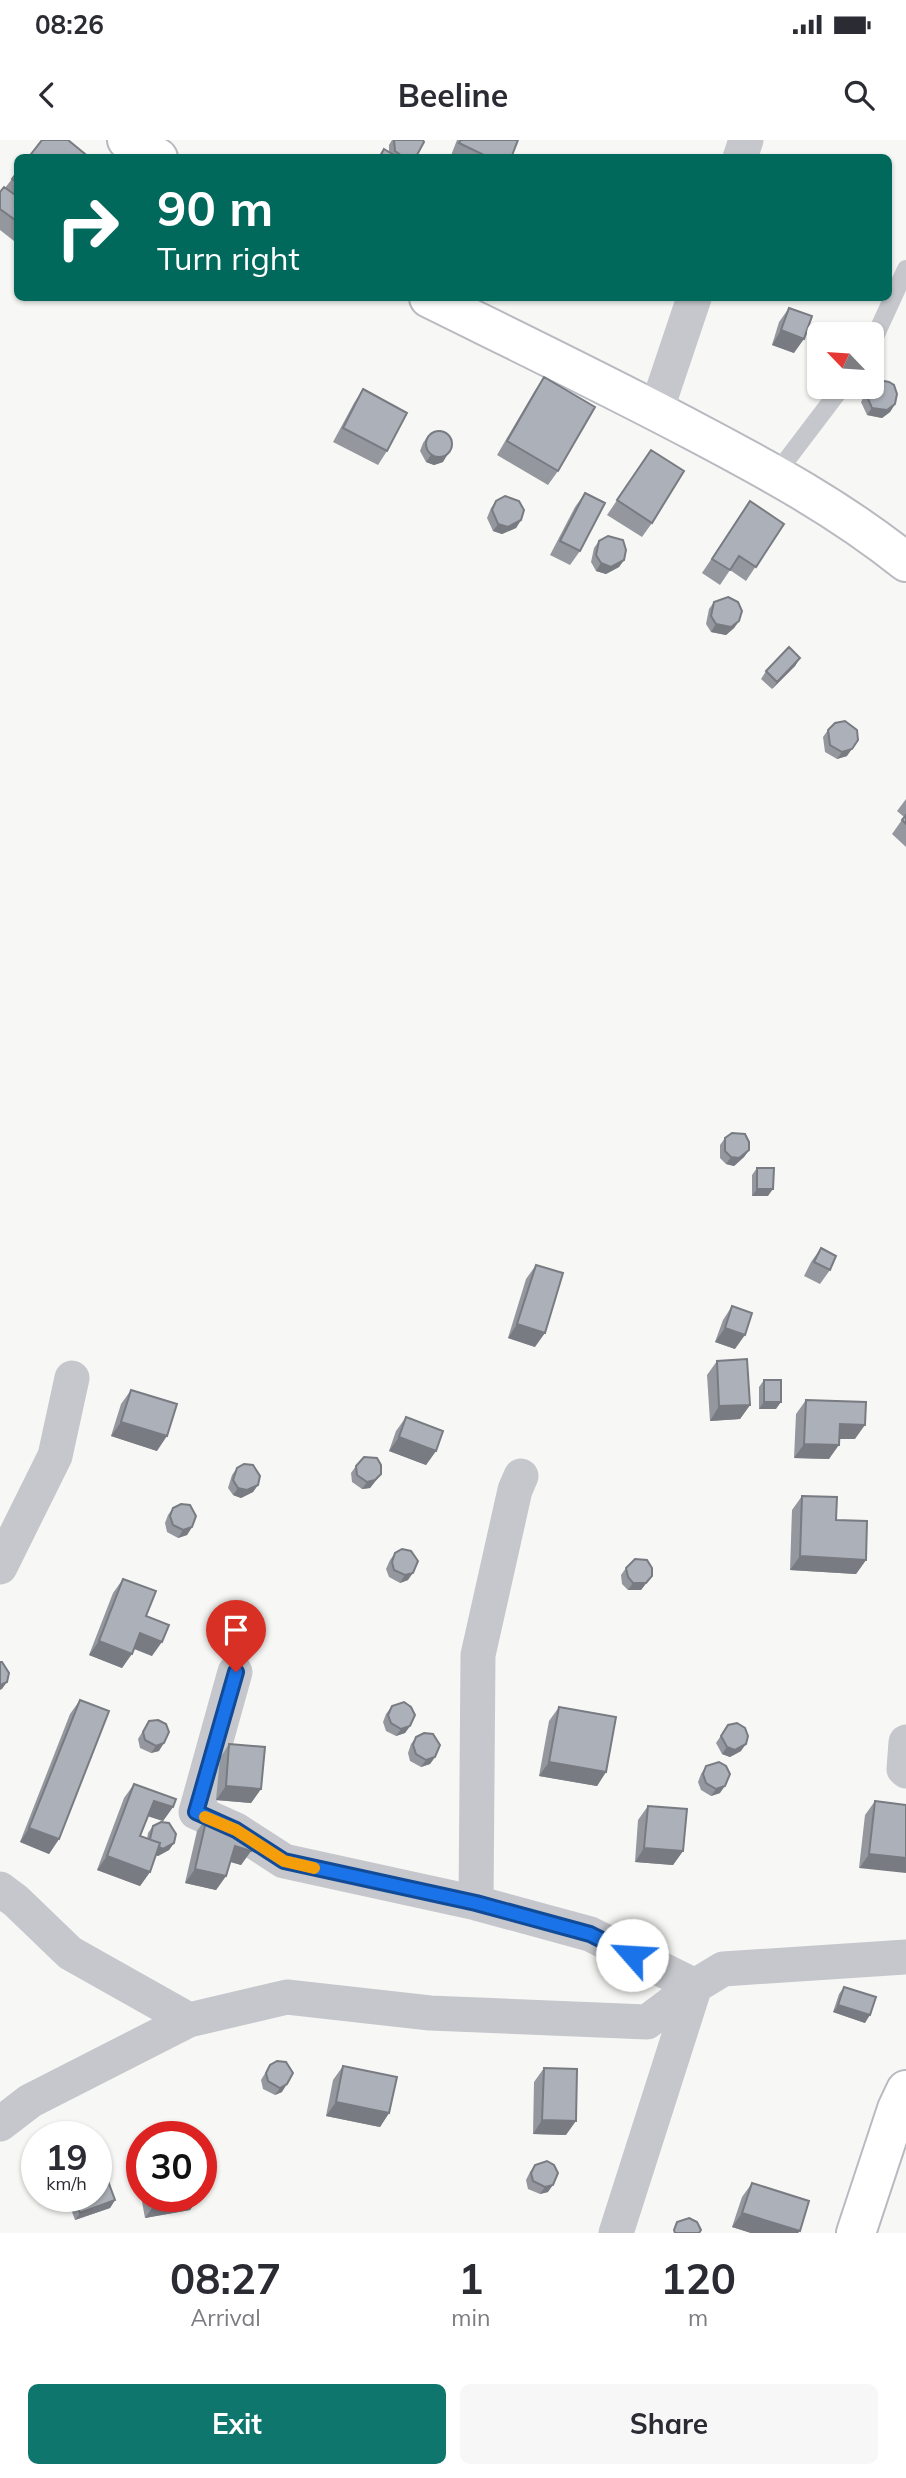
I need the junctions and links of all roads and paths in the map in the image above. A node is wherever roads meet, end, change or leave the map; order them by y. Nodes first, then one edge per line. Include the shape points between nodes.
1 (127, 140) edge
2 (151, 154) edge
3 (906, 269) edge
4 (892, 299) edge
5 (435, 301) edge
6 (693, 301) edge
7 (891, 301) edge
8 (882, 322) edge
9 (833, 399) edge
10 (656, 411) junction
11 (776, 474) junction
12 (906, 562) edge
13 (72, 1378) dead end
14 (521, 1476) dead end
15 (0, 1567) edge
16 (236, 1672) dead end
17 (906, 1742) edge
18 (906, 1771) edge
19 (0, 1889) edge
20 (476, 1903) junction
21 (906, 1957) edge
22 (695, 1986) junction
23 (189, 2020) junction
24 (906, 2090) edge
25 (0, 2124) edge
26 (616, 2233) edge
27 (856, 2233) edge

1 - 2 street
3 - 4 lane
5 - 10 street
6 - 10 street
7 - 8 lane
9 - 11 lane
10 - 11 street
11 - 12 street
13 - 15 street via 55,1456
14 - 20 street via 478,1655
16 - 20 street via 196,1812 236,1830 284,1861
17 - 18 street
19 - 23 street via 70,1952
20 - 22 street via 590,1934
21 - 22 street via 723,1969
22 - 23 street via 647,2022 430,2013 287,1997
22 - 26 street
23 - 25 street via 30,2101
24 - 27 street

